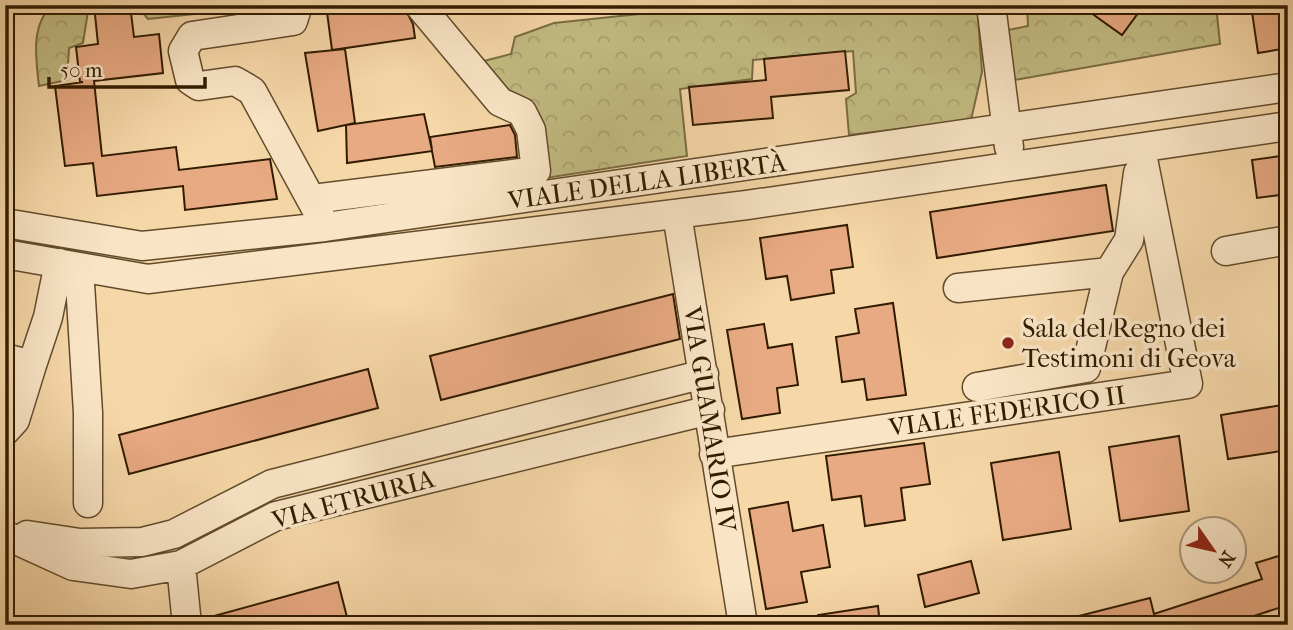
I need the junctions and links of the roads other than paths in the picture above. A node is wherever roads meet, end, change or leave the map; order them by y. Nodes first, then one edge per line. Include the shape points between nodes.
1 (298, 5) edge
2 (419, 5) edge
3 (991, 5) edge
4 (1288, 87) edge
5 (1288, 126) edge
6 (1007, 130) junction
7 (1141, 149) junction
8 (1011, 167) junction
9 (313, 199) junction
10 (677, 214) junction
11 (5, 223) edge
12 (325, 227) junction
13 (1288, 240) edge
14 (1226, 251) dead end
15 (5, 254) edge
16 (69, 265) junction
17 (1109, 271) junction
18 (958, 288) dead end
19 (18, 361) edge
20 (704, 374) junction
21 (977, 387) dead end
22 (710, 410) junction
23 (5, 431) edge
24 (714, 454) junction
25 (88, 503) dead end
26 (5, 534) edge
27 (181, 565) junction
28 (187, 625) edge
29 (743, 625) edge

1 - 9 street via 293,21 192,36 183,51 190,80 199,86 235,81 252,91
2 - 9 street via 500,102 522,112 531,130 536,171
3 - 6 street
4 - 6 street, VIALE DELLA LIBERTÀ
5 - 7 street, VIALE DELLA LIBERTÀ
6 - 8 street
6 - 12 street, VIALE DELLA LIBERTÀ
7 - 8 street, VIALE DELLA LIBERTÀ
7 - 17 street via 1129,240
7 - 24 street, VIALE FEDERICO II via 1188,384
8 - 10 street, VIALE DELLA LIBERTÀ
9 - 12 street
10 - 16 street, VIALE DELLA LIBERTÀ via 148,279
10 - 20 street, VIA GUAMARIO IV
11 - 12 street, VIALE DELLA LIBERTÀ via 142,246
13 - 14 street
15 - 16 street, VIALE DELLA LIBERTÀ
16 - 19 street via 48,317
16 - 25 street via 88,413
17 - 18 street
17 - 21 street via 1086,368
19 - 23 street via 15,420
20 - 22 street, VIA GUAMARIO IV
20 - 26 street, VIA ETRURIA via 272,484 174,534 142,542 80,543
22 - 24 street, VIA GUAMARIO IV
22 - 27 street, VIA ETRURIA via 276,516
24 - 29 street, VIA GUAMARIO IV
26 - 27 street, VIA ETRURIA via 73,566 131,573
27 - 28 street

